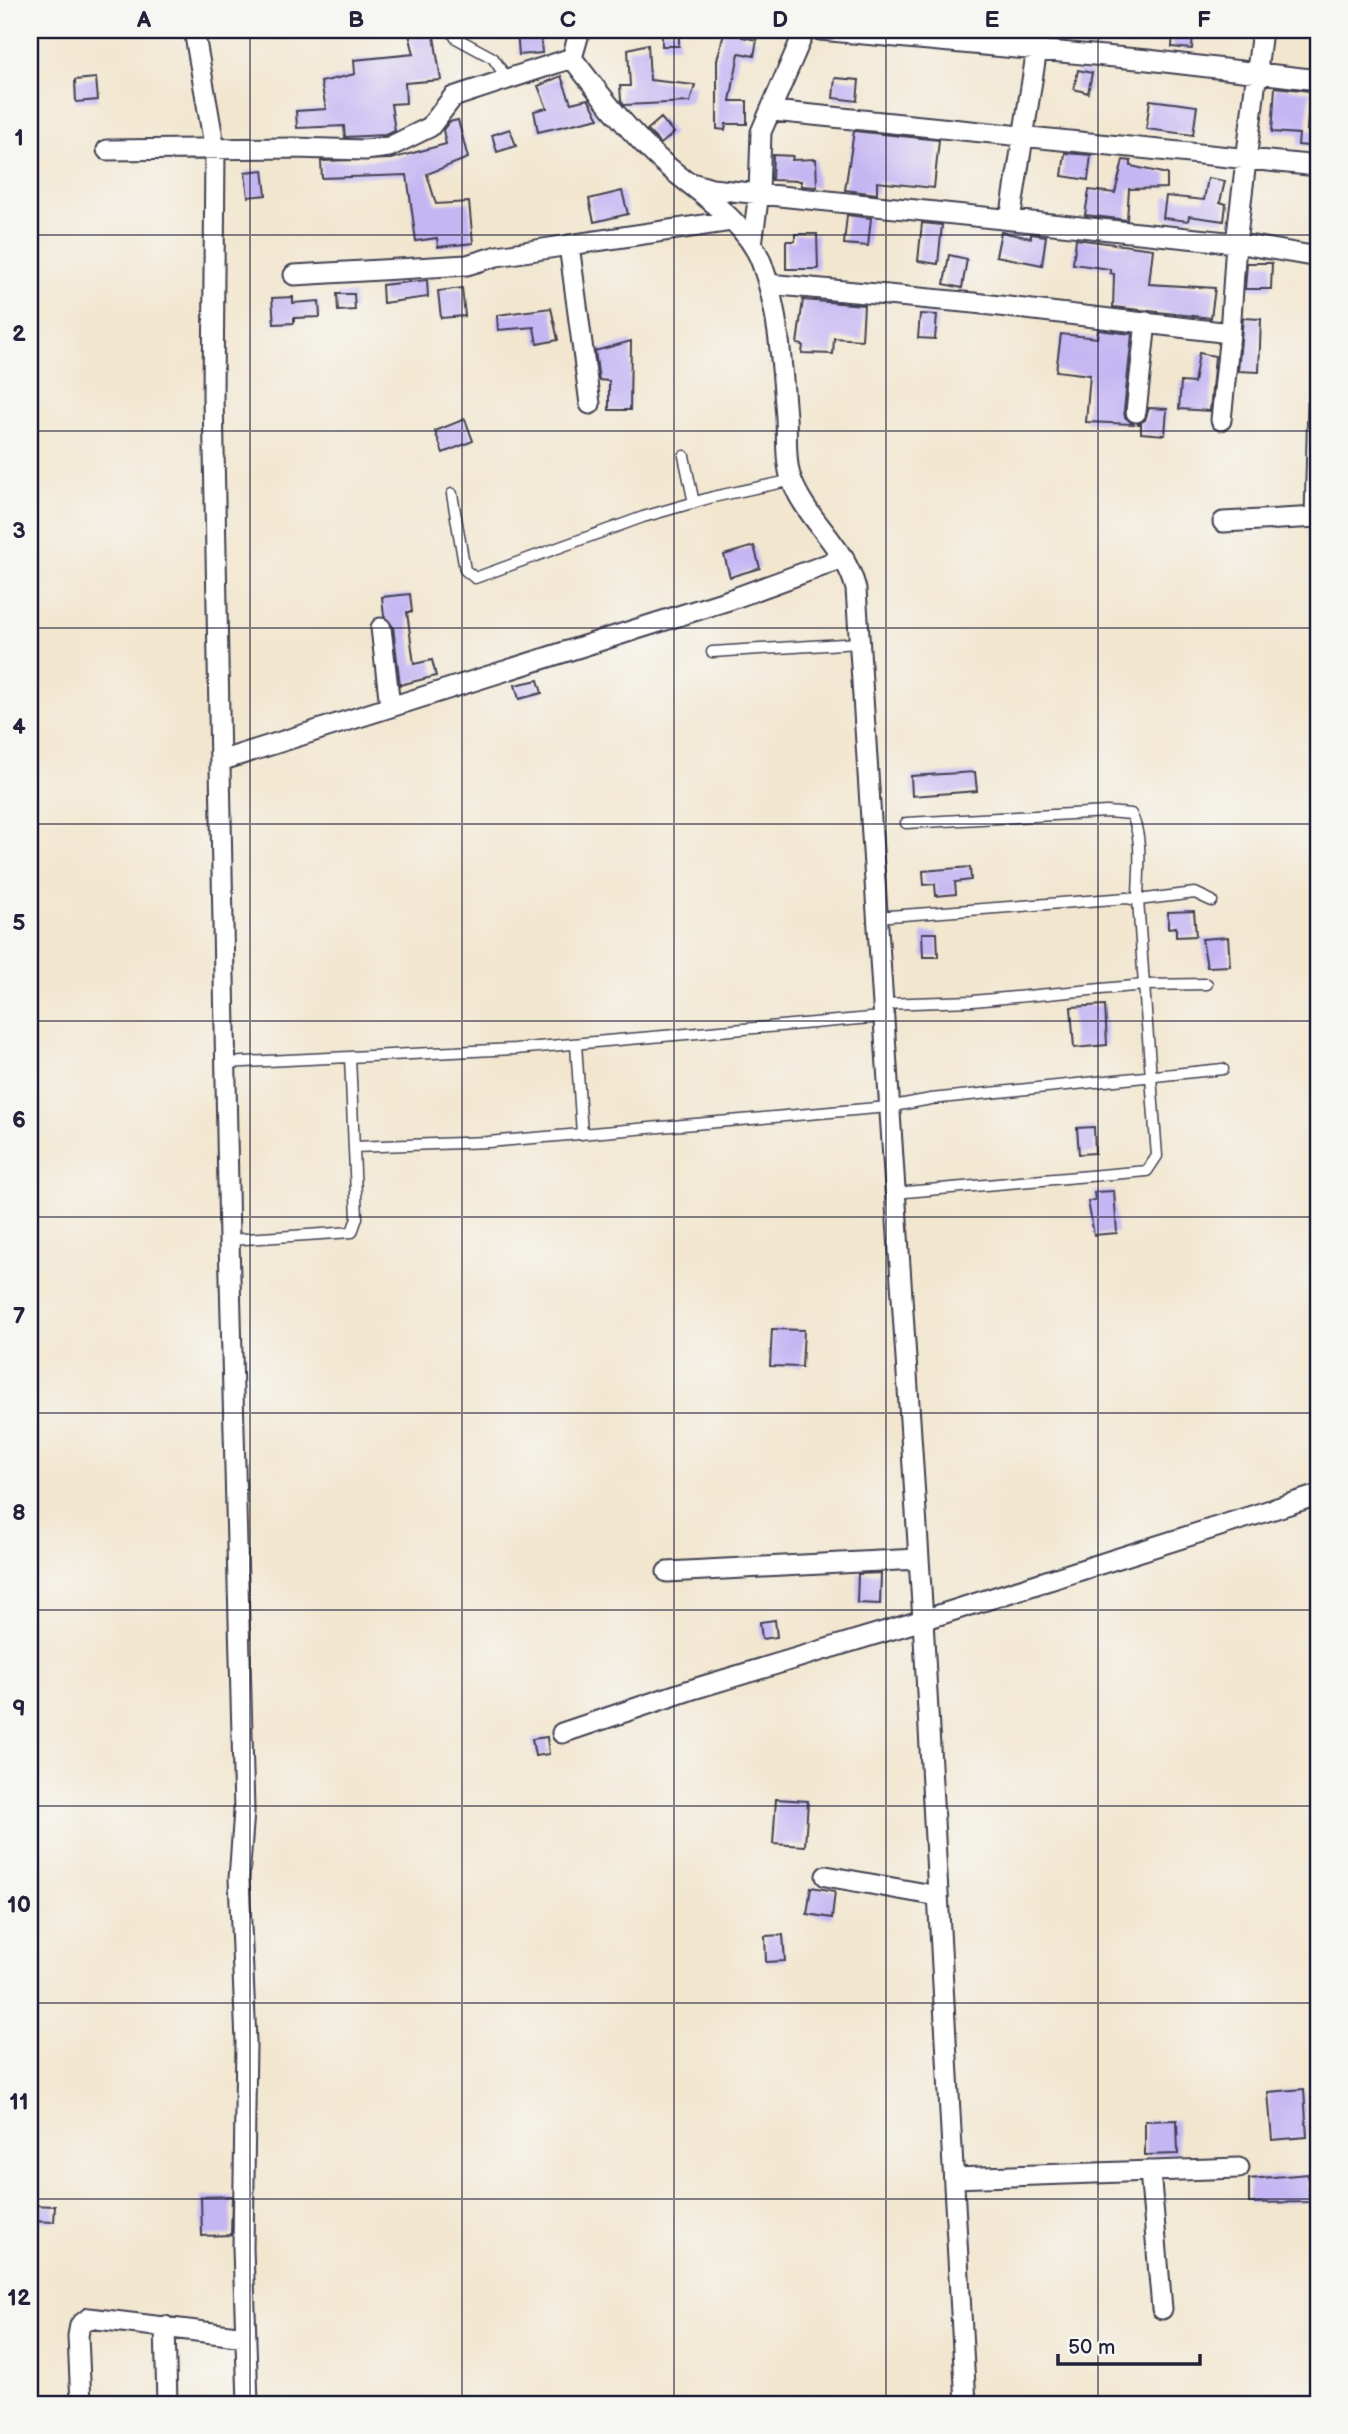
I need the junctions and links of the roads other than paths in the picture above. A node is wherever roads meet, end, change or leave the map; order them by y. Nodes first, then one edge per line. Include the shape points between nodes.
1 (194, 30) edge
2 (451, 30) edge
3 (580, 30) edge
4 (805, 30) edge
5 (820, 30) edge
6 (1040, 30) edge
7 (1262, 30) edge
8 (849, 32) edge
9 (1038, 50) junction
10 (572, 58) junction
11 (1257, 71) junction
12 (508, 80) junction
13 (1318, 80) edge
14 (773, 111) junction
15 (1023, 138) junction
16 (107, 150) dead end
17 (215, 150) junction
18 (1247, 160) junction
19 (1318, 166) edge
20 (688, 181) junction
21 (759, 193) junction
22 (1010, 220) junction
23 (731, 221) junction
24 (1236, 243) junction
25 (752, 244) junction
26 (569, 245) junction
27 (1318, 257) edge
28 (294, 275) dead end
29 (768, 284) junction
30 (1146, 322) junction
31 (1230, 333) junction
32 (590, 404) dead end
33 (1318, 405) edge
34 (1136, 412) dead end
35 (1222, 420) dead end
36 (1318, 438) edge
37 (684, 456) dead end
38 (793, 480) junction
39 (452, 494) dead end
40 (694, 503) junction
41 (1316, 517) edge
42 (1223, 522) dead end
43 (844, 558) junction
44 (381, 628) dead end
45 (859, 643) junction
46 (712, 652) dead end
47 (390, 706) junction
48 (220, 761) junction
49 (906, 823) dead end
50 (1138, 900) junction
51 (1212, 901) dead end
52 (876, 917) junction
53 (1207, 984) dead end
54 (1144, 985) junction
55 (882, 1011) junction
56 (576, 1044) junction
57 (350, 1057) junction
58 (225, 1063) junction
59 (1223, 1069) dead end
60 (1151, 1074) junction
61 (888, 1107) junction
62 (582, 1134) junction
63 (354, 1147) junction
64 (894, 1193) junction
65 (229, 1240) junction
66 (1318, 1495) edge
67 (918, 1559) junction
68 (667, 1572) dead end
69 (923, 1620) junction
70 (562, 1733) dead end
71 (826, 1876) dead end
72 (938, 1896) junction
73 (1239, 2168) dead end
74 (1150, 2171) junction
75 (954, 2178) junction
76 (1162, 2309) dead end
77 (165, 2326) junction
78 (246, 2337) junction
79 (81, 2404) edge
80 (167, 2404) edge
81 (248, 2404) edge
82 (966, 2404) edge

1 - 17 street
2 - 12 lane via 456,38 493,58
3 - 10 street
4 - 14 street
5 - 8 street
6 - 9 street
7 - 11 street
8 - 9 street
9 - 11 street
9 - 15 street
10 - 12 street
10 - 20 street via 609,106 666,165
11 - 13 street
11 - 18 street
12 - 17 street via 453,97 430,127 389,147
14 - 15 street
14 - 21 street via 761,132
15 - 18 street
15 - 22 street
16 - 17 street
17 - 48 street via 213,396
18 - 19 street
18 - 24 street
20 - 21 street via 712,189
20 - 23 street
21 - 22 street
21 - 25 street
22 - 24 street
23 - 25 street
23 - 26 street
24 - 27 street
24 - 31 street
25 - 29 street
26 - 28 street via 467,265
26 - 32 street
29 - 30 street
29 - 38 street via 783,373
30 - 31 street
30 - 34 street
31 - 35 street
33 - 36 street
36 - 41 street
37 - 40 lane
38 - 40 lane
38 - 43 street via 799,499
39 - 40 lane via 465,570 475,578
41 - 42 street
43 - 45 street via 856,589
43 - 47 street via 732,599
44 - 47 street
45 - 46 lane
45 - 52 street
47 - 48 street
48 - 58 street
49 - 50 lane via 1107,811 1131,814 1138,846
50 - 51 lane via 1195,894
50 - 52 lane
50 - 54 lane
52 - 55 street
53 - 54 lane
54 - 55 lane
54 - 60 lane
55 - 56 lane
55 - 61 street
56 - 57 lane
56 - 62 lane
57 - 58 lane
57 - 63 lane
58 - 65 street
59 - 60 lane
60 - 61 lane
60 - 64 lane via 1157,1156 1147,1171
61 - 62 lane
61 - 64 street
62 - 63 lane
63 - 65 lane via 357,1218 352,1232
64 - 67 street
65 - 78 street via 244,1811 239,1879 246,2042
66 - 69 street
67 - 68 street
67 - 69 street
69 - 70 street
69 - 72 street
71 - 72 street
72 - 75 street
73 - 74 street
74 - 75 street
74 - 76 street
75 - 82 street
77 - 78 street
77 - 79 street via 89,2318 80,2325
77 - 80 street
78 - 81 street

